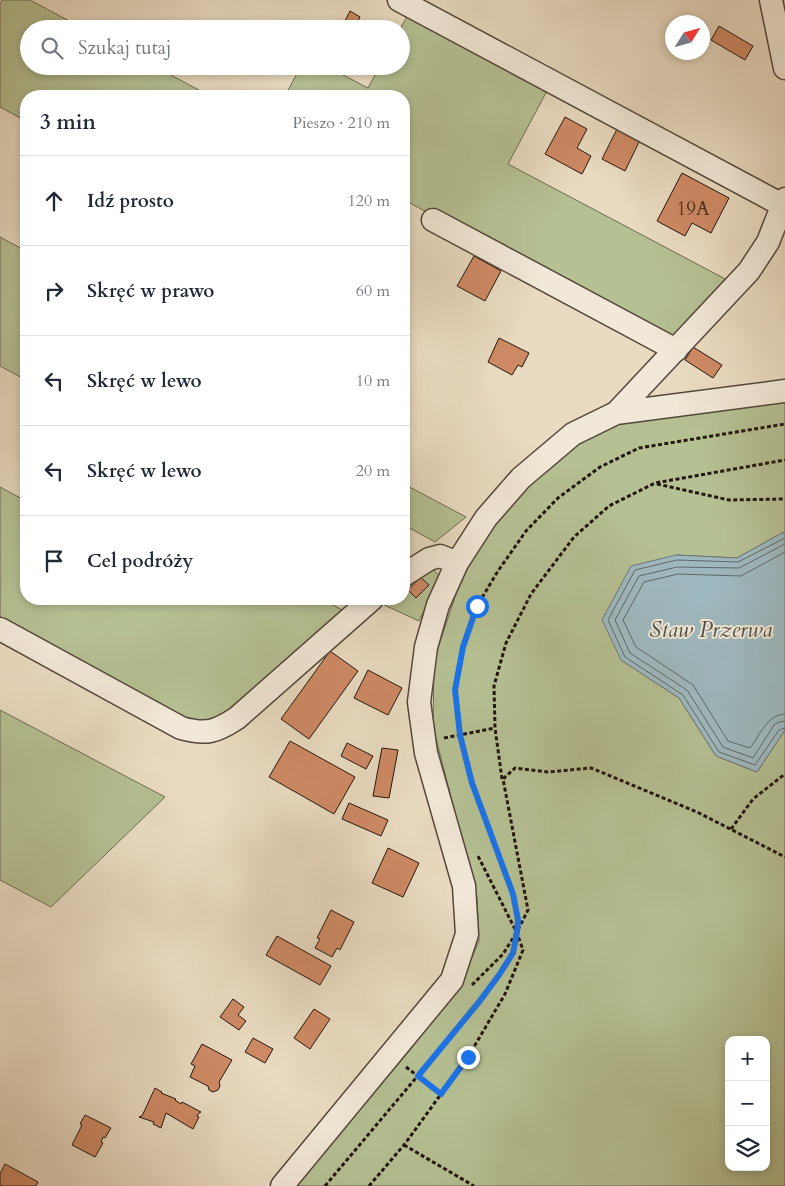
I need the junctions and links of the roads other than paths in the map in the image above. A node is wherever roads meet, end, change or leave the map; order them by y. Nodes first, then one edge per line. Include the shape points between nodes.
1 (399, 0) edge
2 (770, 0) edge
3 (785, 68) edge
4 (784, 203) edge
5 (433, 220) dead end
6 (676, 350) junction
7 (785, 391) edge
8 (616, 413) junction
9 (457, 563) junction
10 (410, 571) edge
11 (365, 605) edge
12 (0, 630) edge
13 (282, 1186) edge

1 - 4 street
2 - 3 street
4 - 6 street via 768,242 749,271
5 - 6 street
6 - 8 street
7 - 8 street
8 - 9 street via 573,434 522,478 486,518
9 - 10 street via 440,556 429,558
9 - 13 street via 438,604 426,647 419,702 426,753 464,886 467,934 452,980
11 - 12 street via 237,718 212,732 181,728

